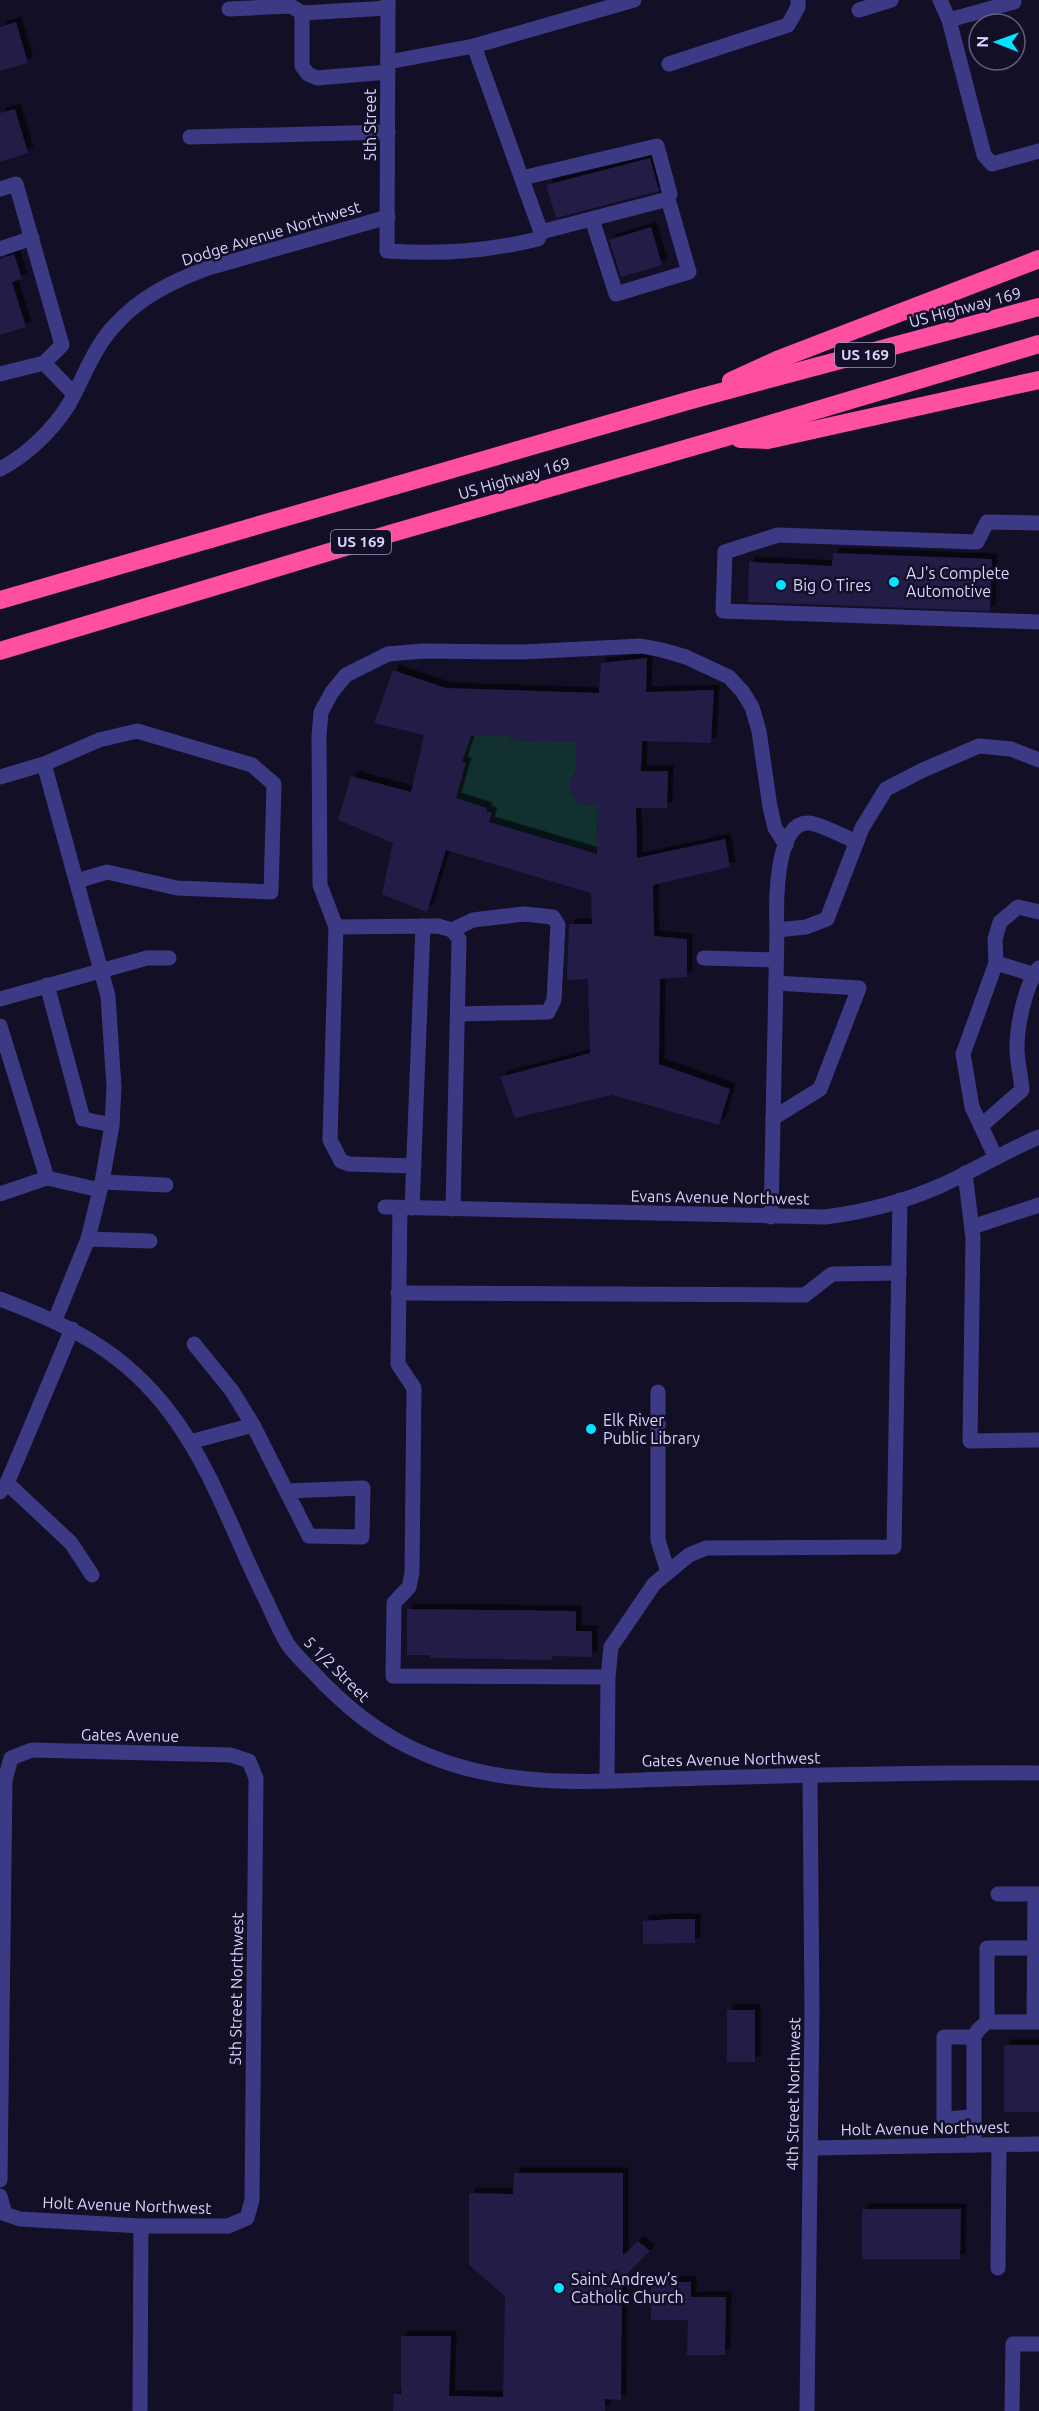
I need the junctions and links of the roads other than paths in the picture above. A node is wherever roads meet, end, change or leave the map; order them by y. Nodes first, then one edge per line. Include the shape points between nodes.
1 (634, 0) edge
2 (798, 0) edge
3 (891, 0) edge
4 (940, 0) edge
5 (1014, 2) dead end
6 (388, 4) edge
7 (229, 9) dead end
8 (859, 10) dead end
9 (302, 13) junction
10 (949, 20) junction
11 (474, 46) junction
12 (669, 64) dead end
13 (388, 67) junction
14 (388, 132) junction
15 (190, 137) dead end
16 (1039, 151) edge
17 (522, 178) junction
18 (0, 189) edge
19 (668, 199) junction
20 (388, 217) junction
21 (592, 219) junction
22 (541, 232) junction
23 (32, 238) junction
24 (0, 249) edge
25 (1039, 259) edge
26 (1039, 307) edge
27 (1039, 344) edge
28 (44, 363) junction
29 (0, 374) edge
30 (1039, 380) edge
31 (74, 394) junction
32 (691, 400) junction
33 (723, 438) junction
34 (0, 469) edge
35 (1039, 523) edge
36 (0, 600) edge
37 (1039, 622) edge
38 (0, 651) edge
39 (1039, 760) edge
40 (44, 764) junction
41 (0, 777) edge
42 (857, 842) junction
43 (786, 845) junction
44 (77, 881) junction
45 (1039, 912) edge
46 (423, 926) junction
47 (336, 927) junction
48 (777, 931) junction
49 (456, 934) junction
50 (169, 958) dead end
51 (704, 958) dead end
52 (776, 960) junction
53 (996, 963) junction
54 (102, 969) junction
55 (1038, 972) edge
56 (776, 982) junction
57 (47, 985) junction
58 (0, 999) edge
59 (458, 1014) junction
60 (0, 1026) edge
61 (773, 1118) junction
62 (112, 1125) junction
63 (981, 1126) junction
64 (1039, 1137) edge
65 (996, 1158) junction
66 (414, 1166) junction
67 (965, 1173) junction
68 (48, 1178) junction
69 (166, 1185) dead end
70 (101, 1186) junction
71 (0, 1194) edge
72 (900, 1200) junction
73 (1039, 1204) edge
74 (399, 1208) junction
75 (453, 1209) junction
76 (771, 1217) junction
77 (972, 1227) junction
78 (88, 1239) junction
79 (150, 1241) dead end
80 (899, 1273) junction
81 (398, 1293) junction
82 (0, 1299) edge
83 (55, 1320) junction
84 (72, 1329) junction
85 (194, 1344) dead end
86 (658, 1392) dead end
87 (253, 1425) junction
88 (1039, 1440) edge
89 (190, 1442) junction
90 (3, 1487) edge
91 (286, 1491) junction
92 (668, 1572) junction
93 (92, 1575) dead end
94 (608, 1677) junction
95 (427, 1755) joint
96 (249, 1761) joint
97 (1039, 1773) edge
98 (810, 1776) junction
99 (607, 1780) junction
100 (998, 1894) dead end
101 (1037, 1894) edge
102 (1035, 1948) junction
103 (987, 2022) junction
104 (1036, 2022) edge
105 (974, 2037) junction
106 (973, 2117) junction
107 (1039, 2144) edge
108 (974, 2145) junction
109 (999, 2145) junction
110 (811, 2148) junction
111 (0, 2180) edge
112 (0, 2196) edge
113 (247, 2218) joint
114 (141, 2226) junction
115 (998, 2268) dead end
116 (1039, 2344) edge
117 (140, 2411) edge
118 (807, 2411) edge
119 (1012, 2411) edge

1 - 11 street
2 - 12 street via 788,26
3 - 8 street
4 - 10 street
5 - 10 street
6 - 9 street
6 - 13 street, 5th Street
7 - 9 street via 291,6
9 - 13 street via 302,66 308,74 317,78
10 - 16 street via 984,155 992,164
11 - 13 street
11 - 17 street
13 - 14 street, 5th Street
14 - 15 street
14 - 20 street, 5th Street
17 - 19 street via 657,146
17 - 22 street
18 - 23 street via 16,184
19 - 21 street
19 - 21 street via 689,272 616,294
20 - 22 street, 5th Street via 387,251 474,251 538,239
20 - 31 street, Dodge Avenue Northwest via 208,268 155,291 114,326 97,348
21 - 22 street
23 - 24 street
23 - 28 street via 62,345
25 - 32 highway via 777,360
26 - 32 highway, US Highway 169 / US 169
27 - 33 highway, US Highway 169 / US 169
28 - 29 street
28 - 31 street
30 - 33 highway via 768,440
31 - 34 street, Dodge Avenue Northwest via 36,443 15,462
32 - 36 highway, US Highway 169 / US 169
33 - 38 highway, US Highway 169 / US 169
35 - 37 street via 987,522 977,542 778,535 725,552 723,611
39 - 42 street via 1011,749 980,746 924,770 886,789
40 - 41 street
40 - 44 street
40 - 44 street via 99,740 137,731 252,765 274,784 271,892 177,888 107,872
42 - 43 street via 809,823 799,826
42 - 48 street via 827,920
43 - 47 street via 775,828 754,715 742,691 729,677 686,657 641,646 388,654 346,675 321,712 320,885
43 - 48 street via 776,895
44 - 54 street
45 - 53 street via 1017,908 1000,922 995,939
46 - 47 street
46 - 49 street via 438,926
46 - 66 street
47 - 66 street via 330,1140 341,1161 349,1164
48 - 52 street
49 - 59 street
49 - 59 street via 473,920 524,914 553,917 558,925 554,1000 548,1012
50 - 54 street via 147,958
51 - 52 street
52 - 56 street
53 - 55 street
53 - 63 street via 963,1054 972,1107
54 - 57 street
54 - 62 street via 112,1037
55 - 63 street via 1022,1008 1017,1048 1022,1090
56 - 61 street
56 - 61 street via 859,988 820,1089
57 - 58 street
57 - 62 street via 83,1119
59 - 75 street
60 - 68 street
61 - 76 street
62 - 70 street
63 - 65 street
64 - 65 street, Evans Avenue Northwest
65 - 67 street, Evans Avenue Northwest
66 - 74 street
67 - 72 street, Evans Avenue Northwest
67 - 77 street
68 - 70 street
68 - 71 street
69 - 70 street
70 - 78 street
72 - 76 street, Evans Avenue Northwest via 825,1217
72 - 80 street
73 - 77 street
74 - 75 street, Evans Avenue Northwest
74 - 81 street
75 - 76 street, Evans Avenue Northwest
77 - 88 street via 970,1441
78 - 79 street
78 - 83 street
80 - 81 street via 832,1274 805,1295
80 - 92 street via 894,1547 706,1548 689,1555
81 - 94 street via 398,1364 414,1388 412,1573 409,1587 394,1603 393,1676
82 - 83 street, 5 1/2 Street
83 - 84 street, 5 1/2 Street
84 - 89 street, 5 1/2 Street via 124,1364 171,1413
84 - 90 street
85 - 87 street via 232,1391
86 - 92 street via 658,1540
87 - 89 street
87 - 91 street
89 - 95 street, 5 1/2 Street via 289,1645 354,1713
90 - 93 street via 71,1543
91 - 91 street via 309,1536 362,1536 363,1488
92 - 94 street via 654,1584 611,1647
94 - 99 street
95 - 99 street, Gates Avenue Northwest via 508,1778
96 - 111 street, Gates Avenue via 231,1755 32,1750 11,1758 5,1780
96 - 113 street, 5th Street Northwest via 256,1778 252,2200
97 - 98 street, Gates Avenue Northwest
98 - 99 street, Gates Avenue Northwest
98 - 110 street, 4th Street Northwest
100 - 101 street
101 - 102 street
102 - 103 street via 987,1948
102 - 104 street
103 - 104 street
103 - 105 street
105 - 106 street
105 - 106 street via 944,2037 944,2119
106 - 108 street
107 - 109 street, Holt Avenue Northwest
108 - 109 street, Holt Avenue Northwest
108 - 110 street, Holt Avenue Northwest
109 - 115 street
110 - 118 street, 4th Street Northwest
112 - 114 street, Holt Avenue Northwest via 5,2214 20,2219
113 - 114 street, Holt Avenue Northwest via 228,2226
114 - 117 street
116 - 119 street via 1013,2344

